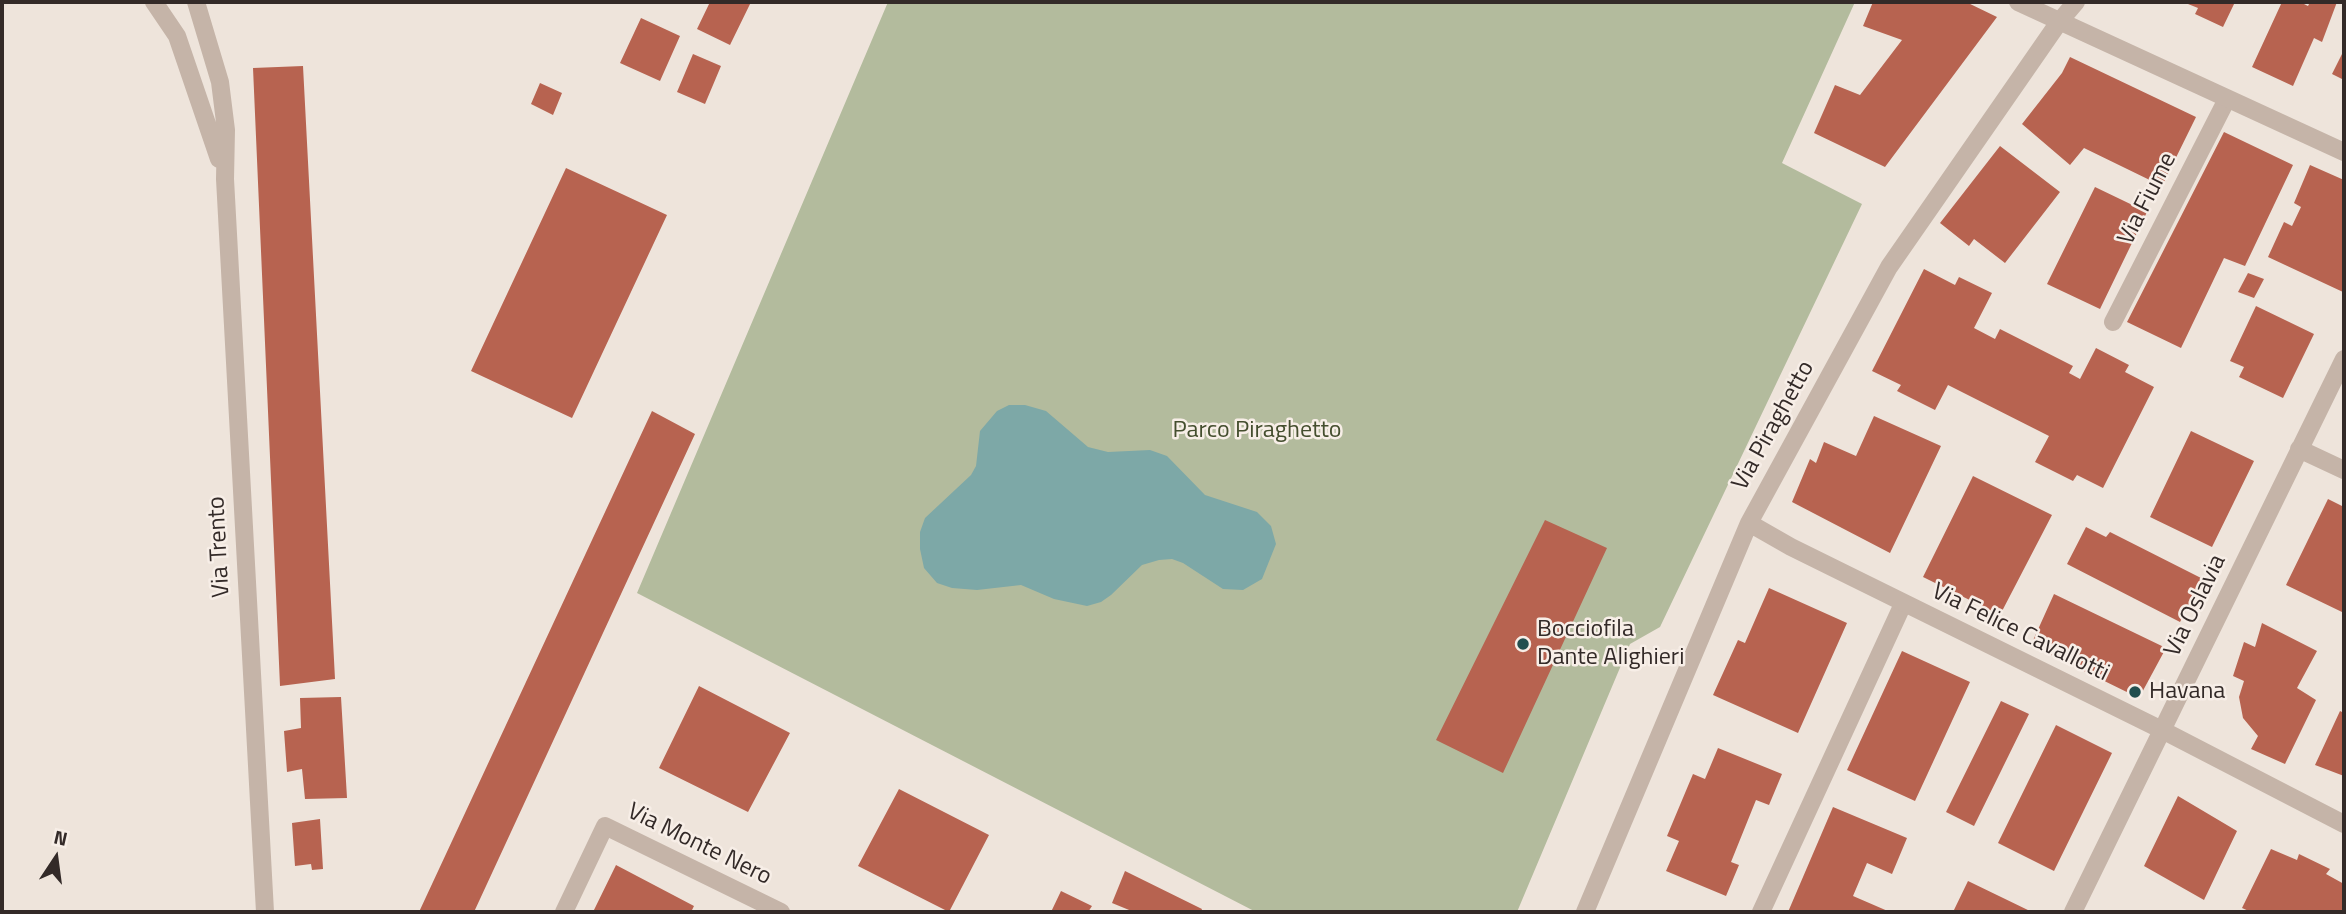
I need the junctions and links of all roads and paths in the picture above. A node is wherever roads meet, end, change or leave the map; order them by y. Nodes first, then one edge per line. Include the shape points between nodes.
1 (154, 2) edge
2 (196, 2) edge
3 (2018, 2) edge
4 (2076, 2) edge
5 (2059, 22) junction
6 (2227, 99) junction
7 (2344, 152) edge
8 (225, 179) junction
9 (2113, 322) dead end
10 (2344, 359) edge
11 (2300, 449) junction
12 (2344, 470) edge
13 (1749, 523) junction
14 (1903, 604) junction
15 (2164, 731) junction
16 (2344, 824) edge
17 (265, 912) edge
18 (564, 912) edge
19 (780, 912) edge
20 (1584, 912) edge
21 (1762, 912) edge
22 (2073, 912) edge

1 - 8 street, Via Trento via 177,36
2 - 8 street, Via Trento via 220,82 226,130
3 - 5 street
4 - 5 street, Via Piraghetto
5 - 6 street
5 - 13 street, Via Piraghetto via 1889,267
6 - 7 street
6 - 9 street, Via Fiume
8 - 17 street, Via Trento
10 - 11 street, Via Oslavia
11 - 12 street
11 - 15 street, Via Oslavia
13 - 14 street, Via Felice Cavallotti
13 - 20 street, Via Piraghetto
14 - 15 street, Via Felice Cavallotti
14 - 21 street
15 - 16 street, Via Felice Cavallotti
15 - 22 street, Via Oslavia
18 - 19 street, Via Monte Nero via 605,826

